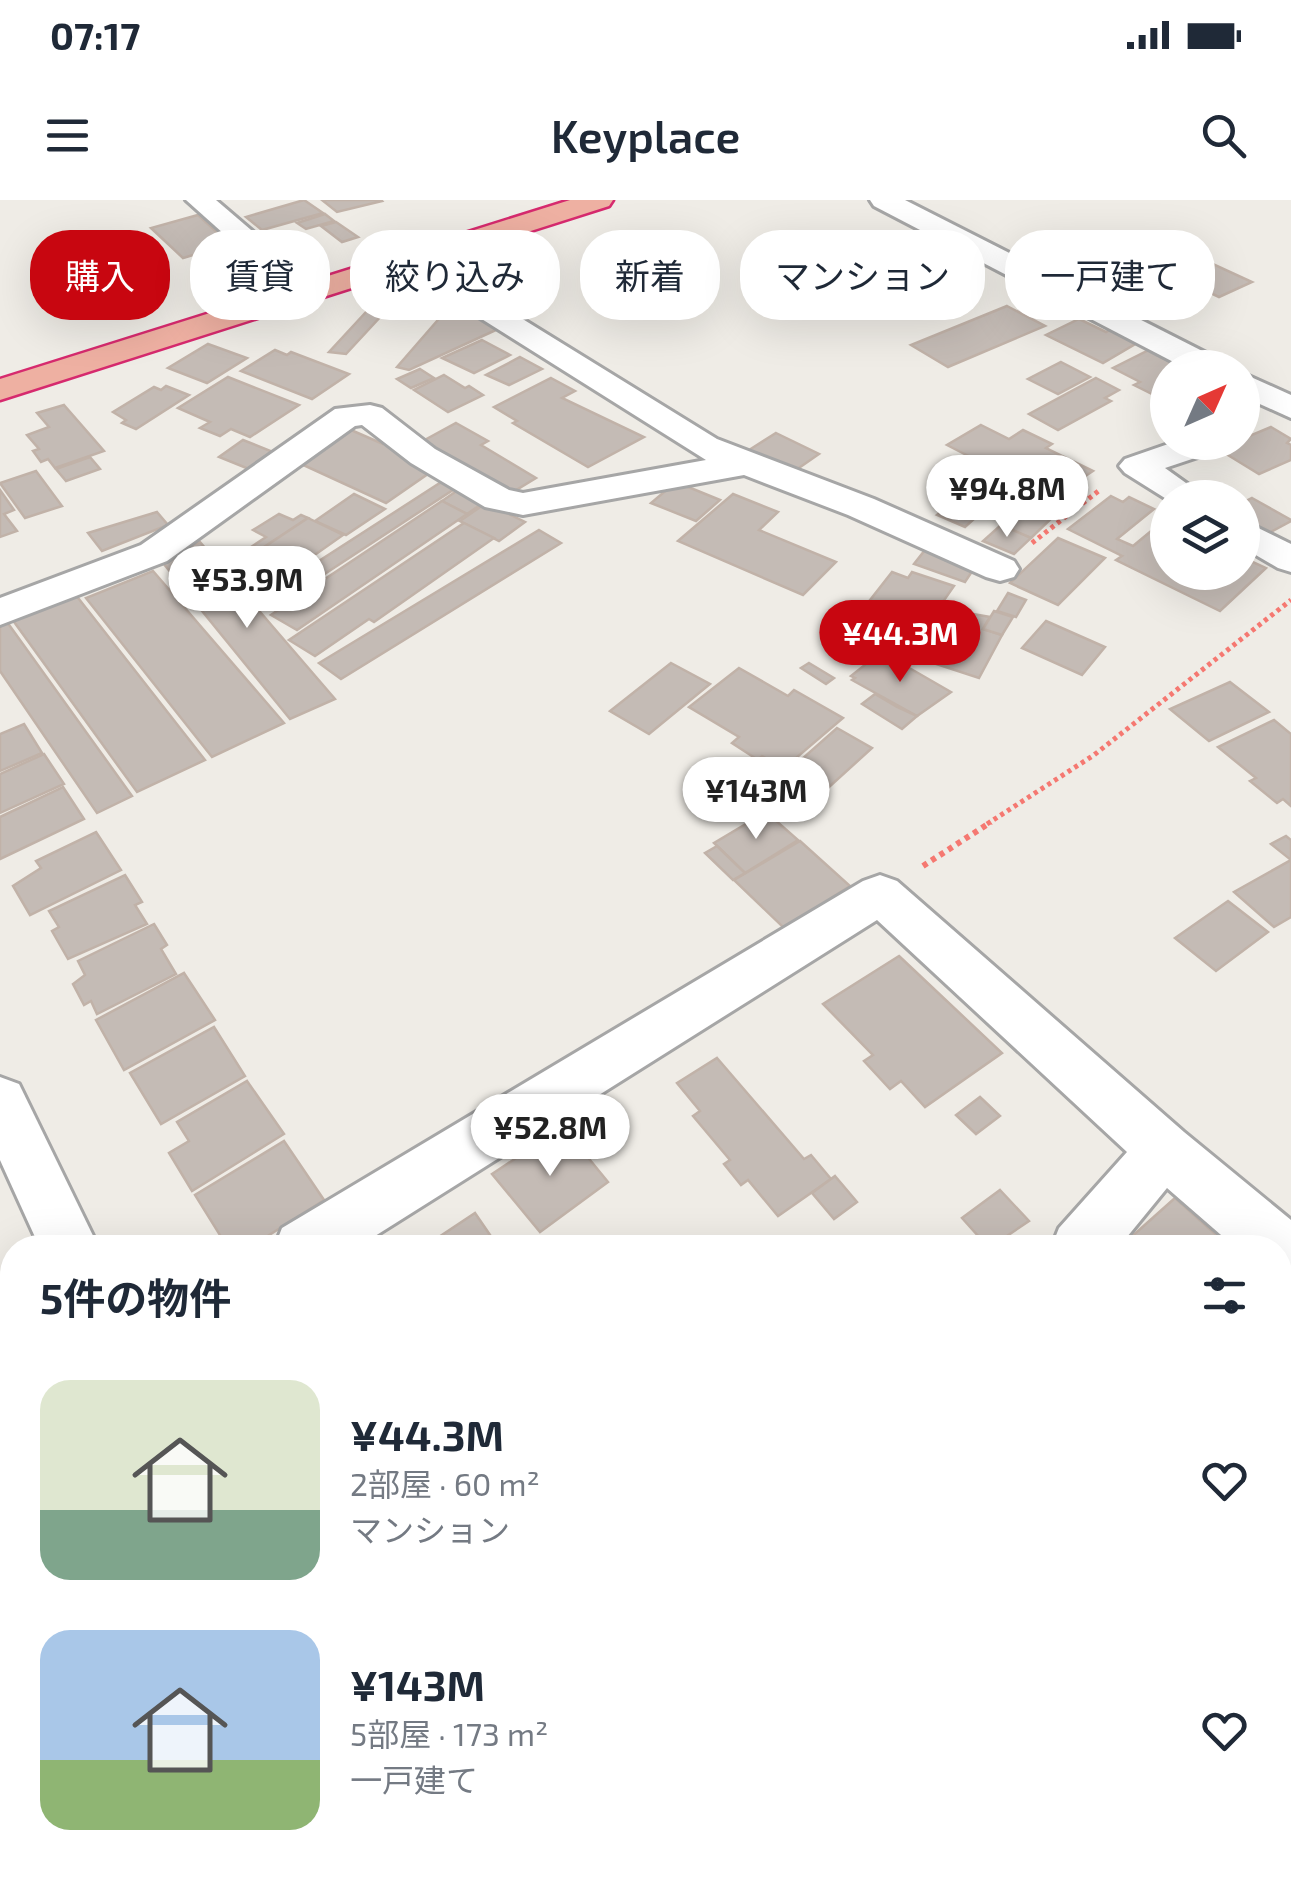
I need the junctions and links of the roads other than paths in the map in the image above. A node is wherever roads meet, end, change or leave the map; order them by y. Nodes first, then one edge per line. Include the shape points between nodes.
1 (200, 200) edge
2 (539, 200) edge
3 (598, 200) edge
4 (884, 200) edge
5 (235, 230) edge
6 (505, 230) edge
7 (330, 265) edge
8 (350, 280) edge
9 (190, 309) edge
10 (503, 320) edge
11 (1176, 350) edge
12 (0, 368) edge
13 (0, 390) edge
14 (1260, 393) edge
15 (1291, 408) edge
16 (1154, 460) edge
17 (743, 466) junction
18 (1159, 480) edge
19 (1260, 541) edge
20 (1291, 560) edge
21 (1000, 569) road end
22 (0, 612) edge
23 (0, 1101) edge
24 (1164, 1150) junction
25 (64, 1235) edge
26 (324, 1235) edge
27 (1091, 1235) edge
28 (1265, 1235) edge

1 - 5 street
2 - 7 highway
3 - 6 highway
4 - 11 street
8 - 13 highway
9 - 12 highway
10 - 17 street
14 - 15 street
16 - 18 street via 1136,466
17 - 21 street via 811,487
17 - 22 street via 523,504 498,499 438,465 370,415 347,416 154,554
19 - 20 street
23 - 25 street
24 - 26 street via 880,894
24 - 27 street
24 - 28 street

